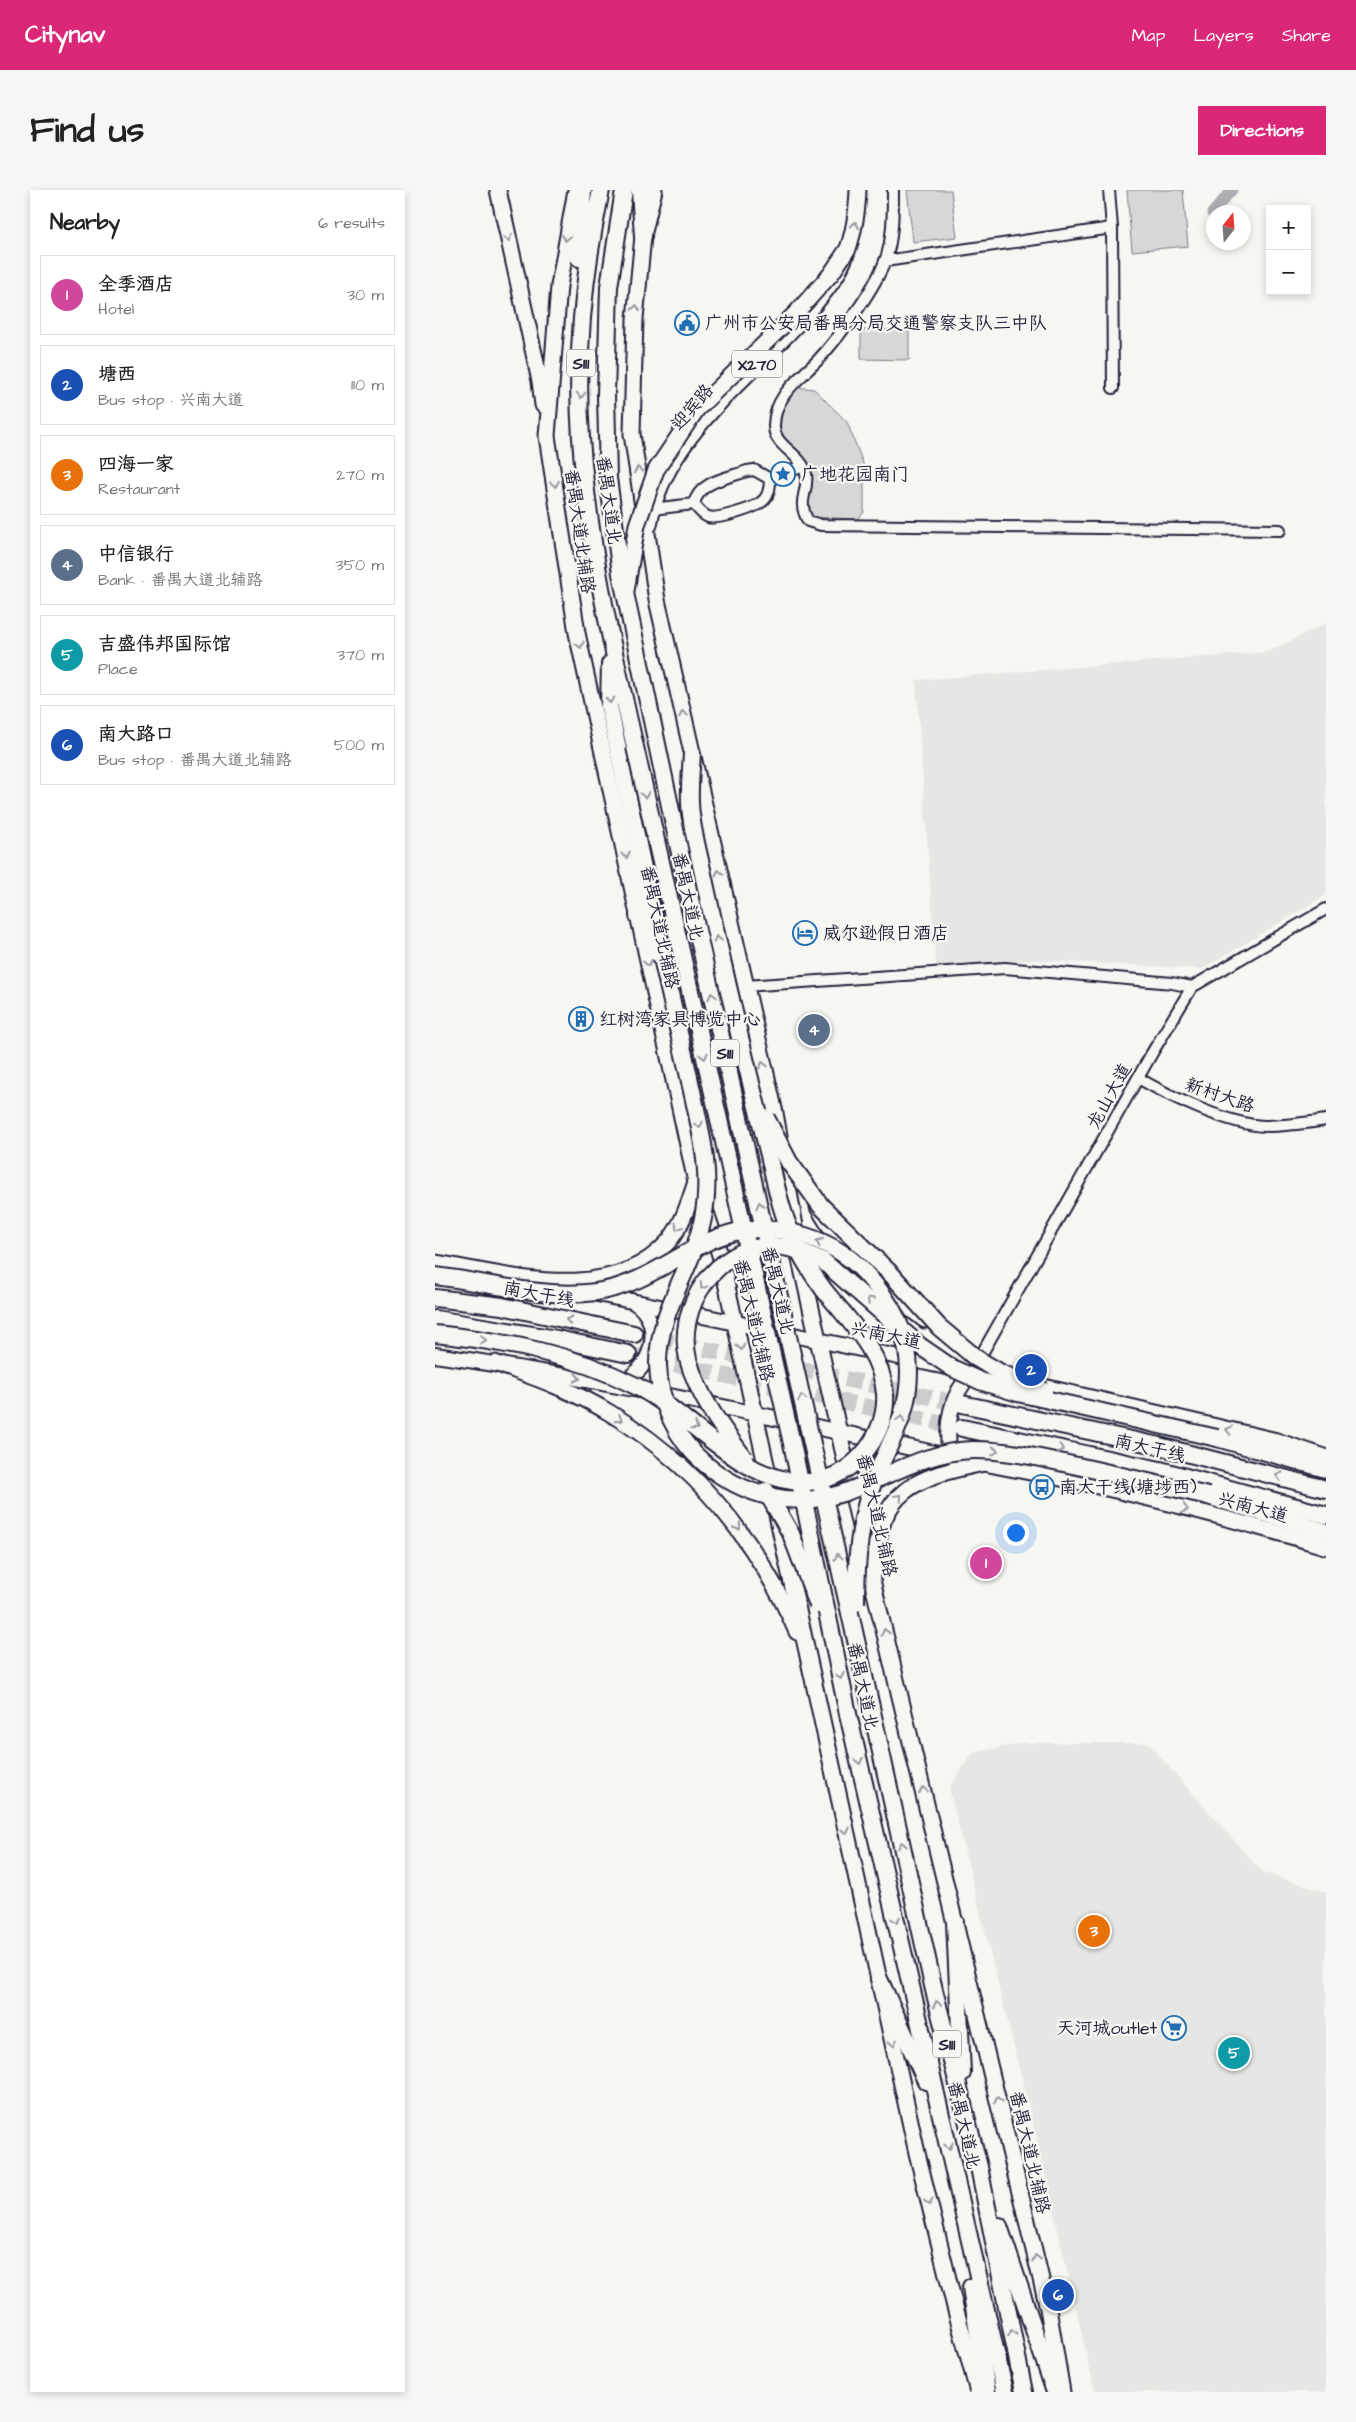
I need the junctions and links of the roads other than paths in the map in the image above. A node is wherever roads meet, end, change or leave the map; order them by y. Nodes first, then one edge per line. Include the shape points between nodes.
1 (498, 190) edge
2 (576, 190) edge
3 (583, 190) edge
4 (601, 190) edge
5 (624, 190) edge
6 (640, 190) edge
7 (654, 190) edge
8 (857, 190) edge
9 (893, 190) edge
10 (1109, 190) edge
11 (1112, 228) junction
12 (643, 236) junction
13 (847, 250) junction
14 (885, 261) junction
15 (581, 344) junction
16 (1113, 388) dead end
17 (547, 436) junction
18 (803, 466) junction
19 (770, 479) junction
20 (694, 504) junction
21 (652, 509) junction
22 (1280, 530) dead end
23 (648, 536) junction
24 (625, 595) junction
25 (611, 634) junction
26 (692, 753) junction
27 (644, 873) junction
28 (1326, 909) edge
29 (639, 916) junction
30 (745, 986) junction
31 (1192, 987) junction
32 (748, 1074) junction
33 (1139, 1078) junction
34 (775, 1113) junction
35 (1326, 1120) edge
36 (696, 1182) junction
37 (435, 1263) edge
38 (435, 1276) edge
39 (435, 1298) edge
40 (631, 1300) junction
41 (435, 1319) edge
42 (735, 1322) junction
43 (435, 1334) edge
44 (634, 1334) tunnel mouth
45 (818, 1340) junction
46 (435, 1354) edge
47 (628, 1354) tunnel mouth
48 (980, 1357) junction
49 (495, 1363) junction
50 (972, 1373) junction
51 (1032, 1384) junction
52 (613, 1385) junction
53 (962, 1404) tunnel mouth
54 (756, 1413) junction
55 (1130, 1419) junction
56 (962, 1428) tunnel mouth
57 (839, 1432) junction
58 (950, 1456) junction
59 (1326, 1457) edge
60 (984, 1463) junction
61 (1326, 1470) edge
62 (1326, 1490) edge
63 (1326, 1515) edge
64 (1326, 1532) edge
65 (1326, 1547) edge
66 (875, 1592) junction
67 (856, 1635) junction
68 (834, 1646) junction
69 (811, 1663) junction
70 (955, 1922) junction
71 (879, 1979) junction
72 (964, 2108) junction
73 (941, 2112) junction
74 (979, 2167) junction
75 (958, 2188) junction
76 (978, 2392) edge
77 (987, 2392) edge
78 (1005, 2392) edge
79 (1025, 2392) edge
80 (1055, 2392) edge
81 (1062, 2392) edge

1 -> 17 main road via 540,381
2 -> 17 main road, 番禺大道北辅路 via 559,286
3 - 15 highway via 578,279
4 - 15 highway, 番禺大道北 / S111 via 587,267
5 - 24 highway, 番禺大道北 / S111, bridge via 609,287 605,395 608,478
6 - 12 highway
7 - 12 main road
13 -> 8 main road, 迎宾路 / X270 via 853,234
9 - 14 street
10 - 11 street
11 - 14 street
11 - 16 street
23 -> 12 main road via 632,434 635,319
13 - 21 main road, 迎宾路 / X270 via 827,291 778,346 728,392 695,431 667,473
13 - 24 main road, bridge via 797,314 697,409 657,470 637,524
14 - 18 street via 867,296 820,358 781,398 774,426 776,437 800,459
15 -> 25 highway, 番禺大道北 / S111 via 581,437 586,486
17 -> 29 main road, 番禺大道北辅路 via 577,633
18 - 19 street
18 - 22 street via 806,475 801,509 808,521 821,525
19 - 20 street via 762,473 747,471 703,487
19 - 20 street via 767,497 761,503 719,518 709,518
20 - 21 street
21 - 23 main road, 迎宾路 / X270
26 -> 23 main road via 657,600
67 -> 24 highway, 番禺大道北 / S111, bridge via 688,891
25 -> 27 highway via 609,706
25 -> 68 highway, 番禺大道北 / S111, bridge via 795,1457
30 -> 26 main road
32 -> 26 highway, bridge via 690,812
27 - 29 highway
27 -> 64 highway, bridge via 704,1144 707,1182 700,1230 659,1346 663,1399 672,1421 698,1458 715,1473 743,1489 763,1496 813,1500 837,1494 921,1460 947,1453 996,1450 1208,1496
28 - 31 street, 龙山大道
29 -> 36 main road, 番禺大道北辅路
30 - 31 street via 1005,968
34 -> 30 main road
31 - 33 street, 龙山大道
43 -> 32 highway, bridge via 497,1342 595,1367 639,1387 734,1457 773,1478 805,1482 831,1478 847,1470 865,1452 878,1431 885,1407 884,1383 870,1349 822,1287 786,1222
32 - 55 highway, bridge via 789,1162 810,1192 952,1339 1001,1373
33 - 35 street, 新村大路 via 1184,1101 1240,1122 1263,1126
33 - 48 street, 龙山大道
34 - 45 main road, 番禺大道北铺路
34 - 48 main road via 813,1198 832,1230 884,1284 923,1318
36 -> 37 main road via 682,1220 670,1240 649,1260 613,1276 559,1281
36 - 42 main road, 番禺大道北辅路 via 720,1255
37 - 40 main road, 兴南大道
67 -> 38 highway, bridge via 860,1534 873,1484 903,1414 909,1373 901,1325 884,1294 861,1269 836,1250 814,1239 776,1230 755,1229 707,1241 637,1278 596,1292 535,1291
44 -> 39 highway, 南大干线 via 502,1306
40 - 42 main road, 兴南大道
40 - 52 main road via 647,1314 653,1340 638,1373
41 - 47 highway
42 - 45 main road, 兴南大道
42 -> 54 main road, 番禺大道北辅路
45 - 50 main road, 兴南大道
45 - 57 main road, 番禺大道北铺路
46 - 49 main road, 兴南大道
48 - 51 main road
49 -> 52 main road, 兴南大道
49 -> 69 main road via 547,1382 609,1412 661,1448 697,1480 726,1512 764,1566
50 - 51 main road, 兴南大道
50 - 58 main road via 963,1382 951,1407 947,1431
59 -> 51 main road, 兴南大道 via 1275,1440
52 - 54 main road, 兴南大道
62 -> 53 highway, 南大干线 via 1155,1445
54 - 57 main road, 兴南大道
54 - 69 main road, 番禺大道北辅路
55 - 61 highway, bridge via 1217,1438
55 -> 68 highway, bridge via 1017,1393 952,1368 920,1346 842,1275 807,1253 772,1246 756,1248 720,1266 696,1296 688,1319 688,1358 713,1415 761,1482 791,1534
56 -> 63 highway, 南大干线 via 1160,1470
57 - 58 main road, 兴南大道
57 - 66 main road, 番禺大道北铺路
58 - 60 main road, 兴南大道
60 -> 65 main road, 兴南大道 via 1097,1487
66 -> 60 main road via 880,1529 902,1493 931,1476
70 -> 66 main road, 番禺大道北铺路
72 -> 67 highway, 番禺大道北 / S111, bridge via 933,1990
68 -> 73 highway, 番禺大道北 / S111, bridge
69 -> 71 main road
70 - 72 highway
81 -> 70 main road, 番禺大道北辅路 via 1048,2308
71 - 73 highway
71 -> 76 main road via 919,2162
72 - 74 highway, 番禺大道北 / S111
73 -> 75 highway, 番禺大道北 / S111
79 -> 74 highway, 番禺大道北 / S111
74 - 80 highway
75 - 77 highway
75 - 78 highway, 番禺大道北 / S111

